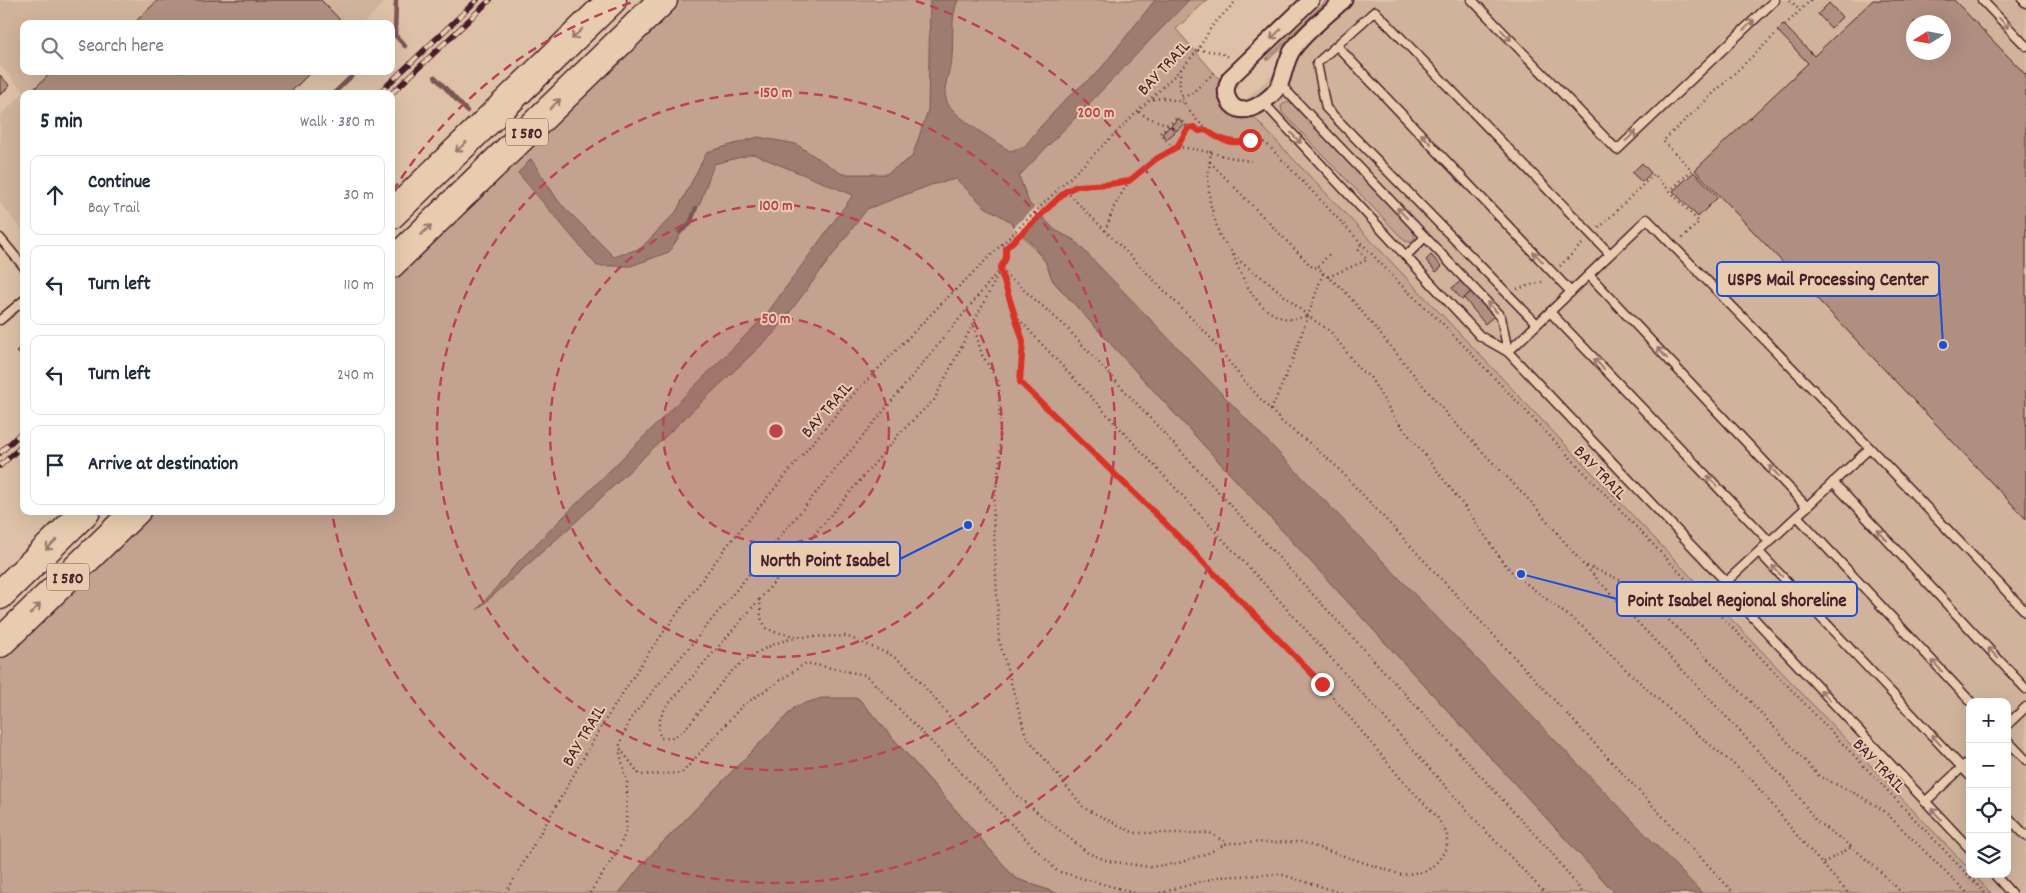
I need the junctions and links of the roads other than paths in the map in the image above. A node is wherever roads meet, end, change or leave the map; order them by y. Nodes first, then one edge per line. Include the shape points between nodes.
1 (612, 0) edge
2 (663, 0) edge
3 (1311, 0) edge
4 (1344, 0) edge
5 (1472, 0) edge
6 (1776, 0) edge
7 (1982, 0) edge
8 (2023, 0) edge
9 (2026, 3) edge
10 (1337, 46) junction
11 (2026, 46) edge
12 (1280, 84) junction
13 (1263, 102) junction
14 (395, 211) edge
15 (0, 238) edge
16 (1425, 238) junction
17 (1610, 254) junction
18 (1406, 256) junction
19 (395, 260) edge
20 (20, 261) edge
21 (1589, 275) junction
22 (1571, 292) junction
23 (20, 303) edge
24 (1550, 312) junction
25 (0, 320) edge
26 (1538, 324) junction
27 (1508, 352) junction
28 (1870, 448) junction
29 (1833, 482) junction
30 (1807, 507) junction
31 (82, 515) edge
32 (132, 515) edge
33 (1797, 516) junction
34 (1770, 542) junction
35 (1759, 552) junction
36 (1726, 582) junction
37 (0, 595) edge
38 (2026, 612) edge
39 (0, 643) edge
40 (2026, 689) edge
41 (1967, 698) edge
42 (2026, 707) edge
43 (2011, 721) edge
44 (2010, 743) edge
45 (2026, 760) edge
46 (1966, 764) edge
47 (1962, 767) junction
48 (1966, 772) edge
49 (1925, 802) junction
50 (2011, 820) edge
51 (2026, 836) edge
52 (1966, 845) edge
53 (1998, 878) edge
54 (2011, 893) edge

1 -> 14 highway, I 580
19 -> 2 highway, I 580
3 -> 13 street via 1235,63 1227,85 1229,101 1246,110
4 - 12 street via 1293,49
5 -> 6 lane via 1616,150
7 -> 11 lane
8 - 9 lane
10 - 17 lane via 1374,10
22 -> 10 lane
10 - 26 lane via 1317,63 1326,108
12 - 13 street
16 -> 12 lane
13 -> 18 lane
15 - 20 lane
16 - 18 lane
27 -> 16 lane via 1501,317
17 - 21 lane
17 - 28 lane via 1648,219
18 - 27 lane via 1480,336
21 - 22 lane
30 -> 21 lane
22 - 24 lane
23 - 25 lane
24 - 26 lane
34 -> 24 lane
26 - 27 lane
27 - 36 lane
28 - 29 lane
28 - 38 lane
29 - 30 lane
40 -> 29 lane
30 - 33 lane
31 -> 37 highway, I 580
39 -> 32 highway, I 580
33 - 34 lane
41 -> 33 lane
34 - 35 lane
35 - 36 lane
47 -> 35 lane
49 -> 36 lane via 1733,596
42 - 43 lane
44 - 45 lane
46 - 47 lane
47 - 48 lane
47 - 49 lane
52 -> 49 lane
50 - 51 lane
53 - 54 lane

